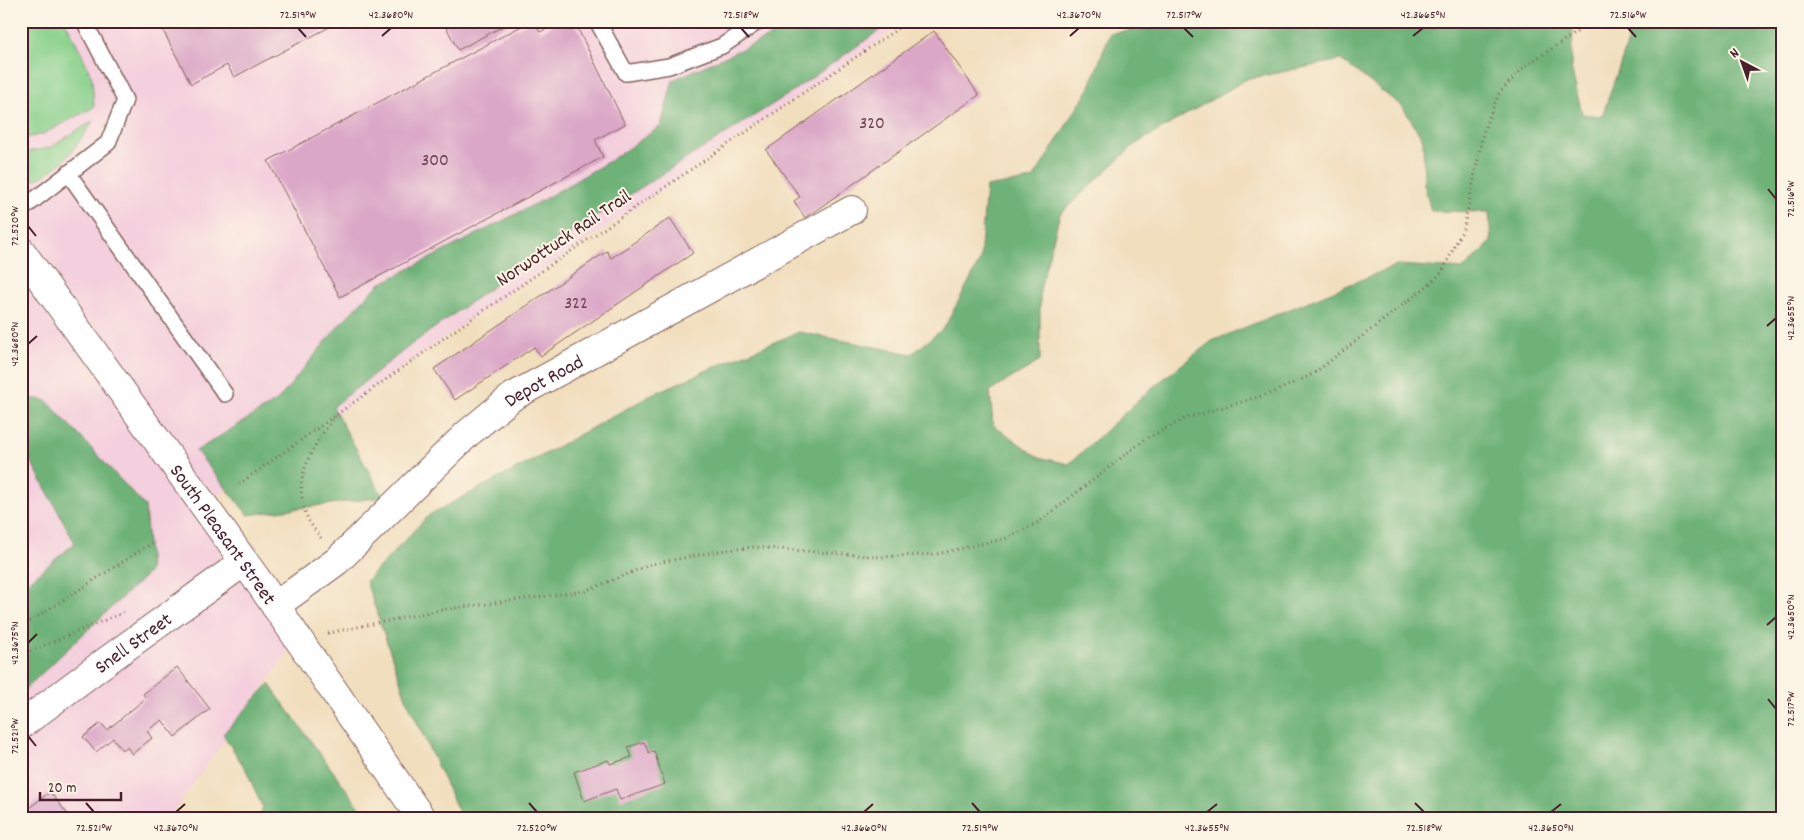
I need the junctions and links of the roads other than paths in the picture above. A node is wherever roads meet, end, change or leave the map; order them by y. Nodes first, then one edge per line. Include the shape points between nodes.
1 (84, 21) edge
2 (597, 21) edge
3 (759, 21) edge
4 (68, 173) junction
5 (21, 210) edge
6 (852, 210) dead end
7 (21, 251) edge
8 (225, 394) dead end
9 (244, 562) junction
10 (276, 606) junction
11 (21, 725) edge
12 (422, 819) edge

1 - 4 lane via 124,100 108,143
2 - 3 lane via 626,74 669,66 722,46
4 - 5 lane
4 - 8 lane
6 - 10 street, Depot Road via 512,398 467,434 337,561
7 - 9 street, South Pleasant Street
9 - 10 street, South Pleasant Street
9 - 11 street, Snell Street
10 - 12 street, South Pleasant Street

